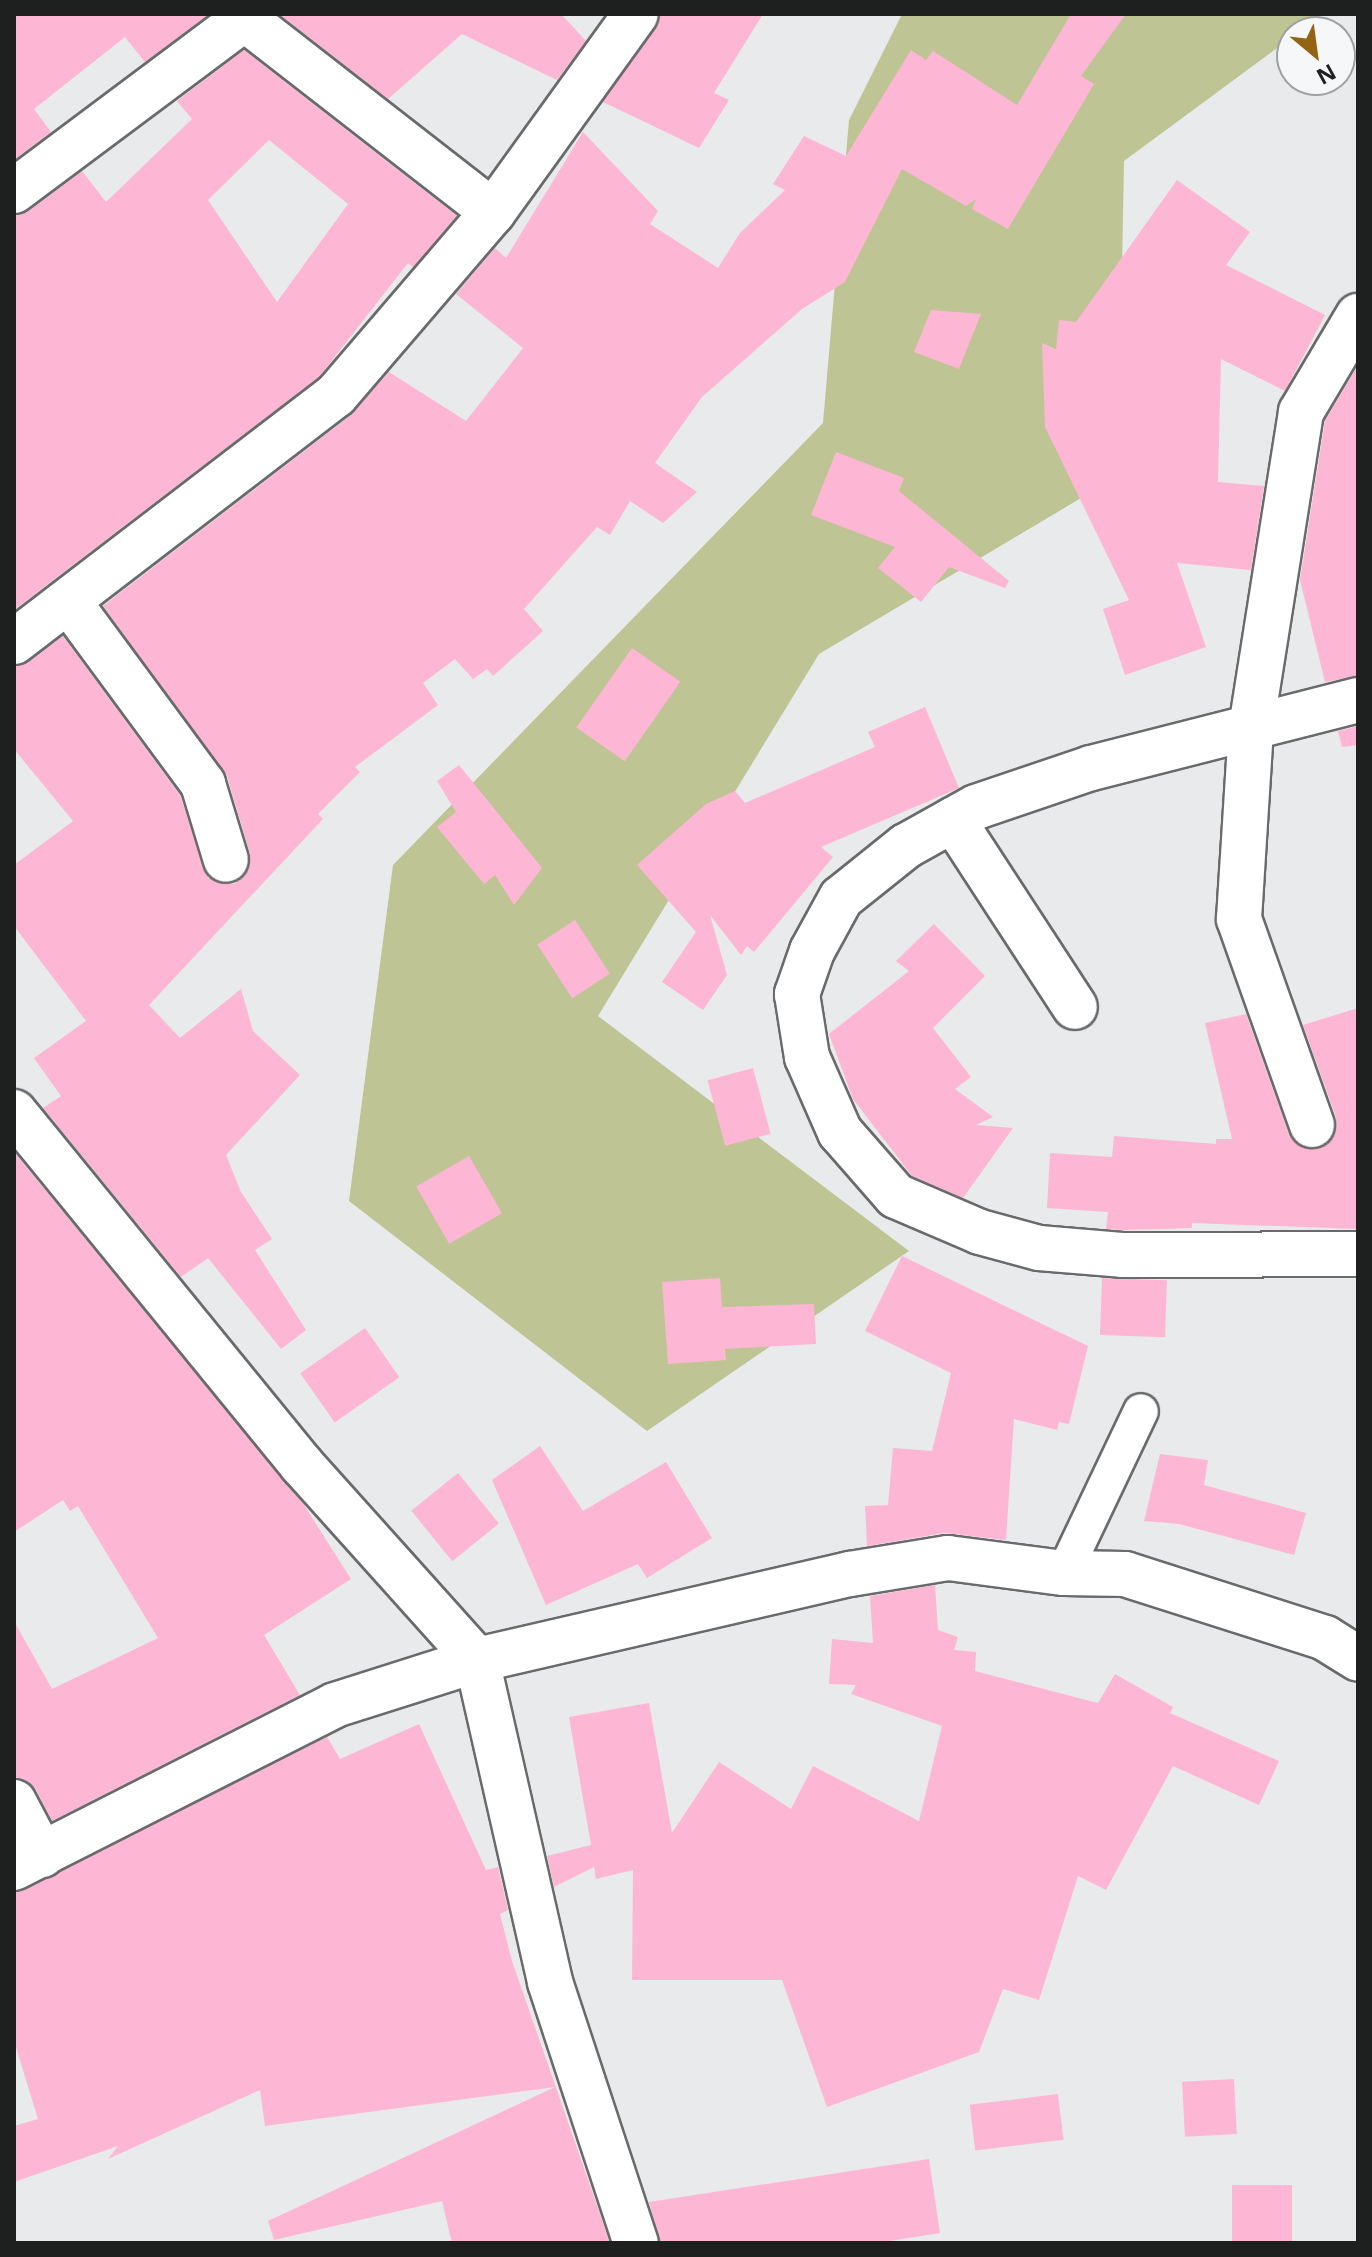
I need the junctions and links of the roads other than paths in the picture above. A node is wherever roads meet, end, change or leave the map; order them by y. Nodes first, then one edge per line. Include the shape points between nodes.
1 (636, 14) edge
2 (248, 16) edge
3 (14, 191) edge
4 (493, 212) junction
5 (1358, 316) edge
6 (69, 602) junction
7 (14, 642) edge
8 (1358, 700) edge
9 (1251, 728) junction
10 (953, 820) junction
11 (226, 860) dead end
12 (1075, 1007) dead end
13 (14, 1112) edge
14 (1312, 1125) dead end
15 (1358, 1254) edge
16 (1141, 1411) dead end
17 (1064, 1573) junction
18 (1358, 1659) edge
19 (477, 1660) junction
20 (14, 1802) edge
21 (28, 1861) edge
22 (636, 2243) edge

1 - 4 street
2 - 3 street
2 - 4 street
4 - 6 street via 336,395
5 - 9 street via 1301,412
6 - 7 street
6 - 11 street via 203,784
8 - 9 street
9 - 10 street via 1091,768
9 - 14 street via 1239,919
10 - 12 street
10 - 15 street via 906,846 841,898 812,951 797,994 807,1057 840,1132 896,1196 980,1232 1039,1248 1122,1255
13 - 19 street via 302,1465
16 - 17 lane
17 - 18 street via 1125,1574 1325,1638
17 - 19 street via 948,1558 850,1574
19 - 21 street via 335,1705
19 - 22 street via 550,1982
20 - 21 street

